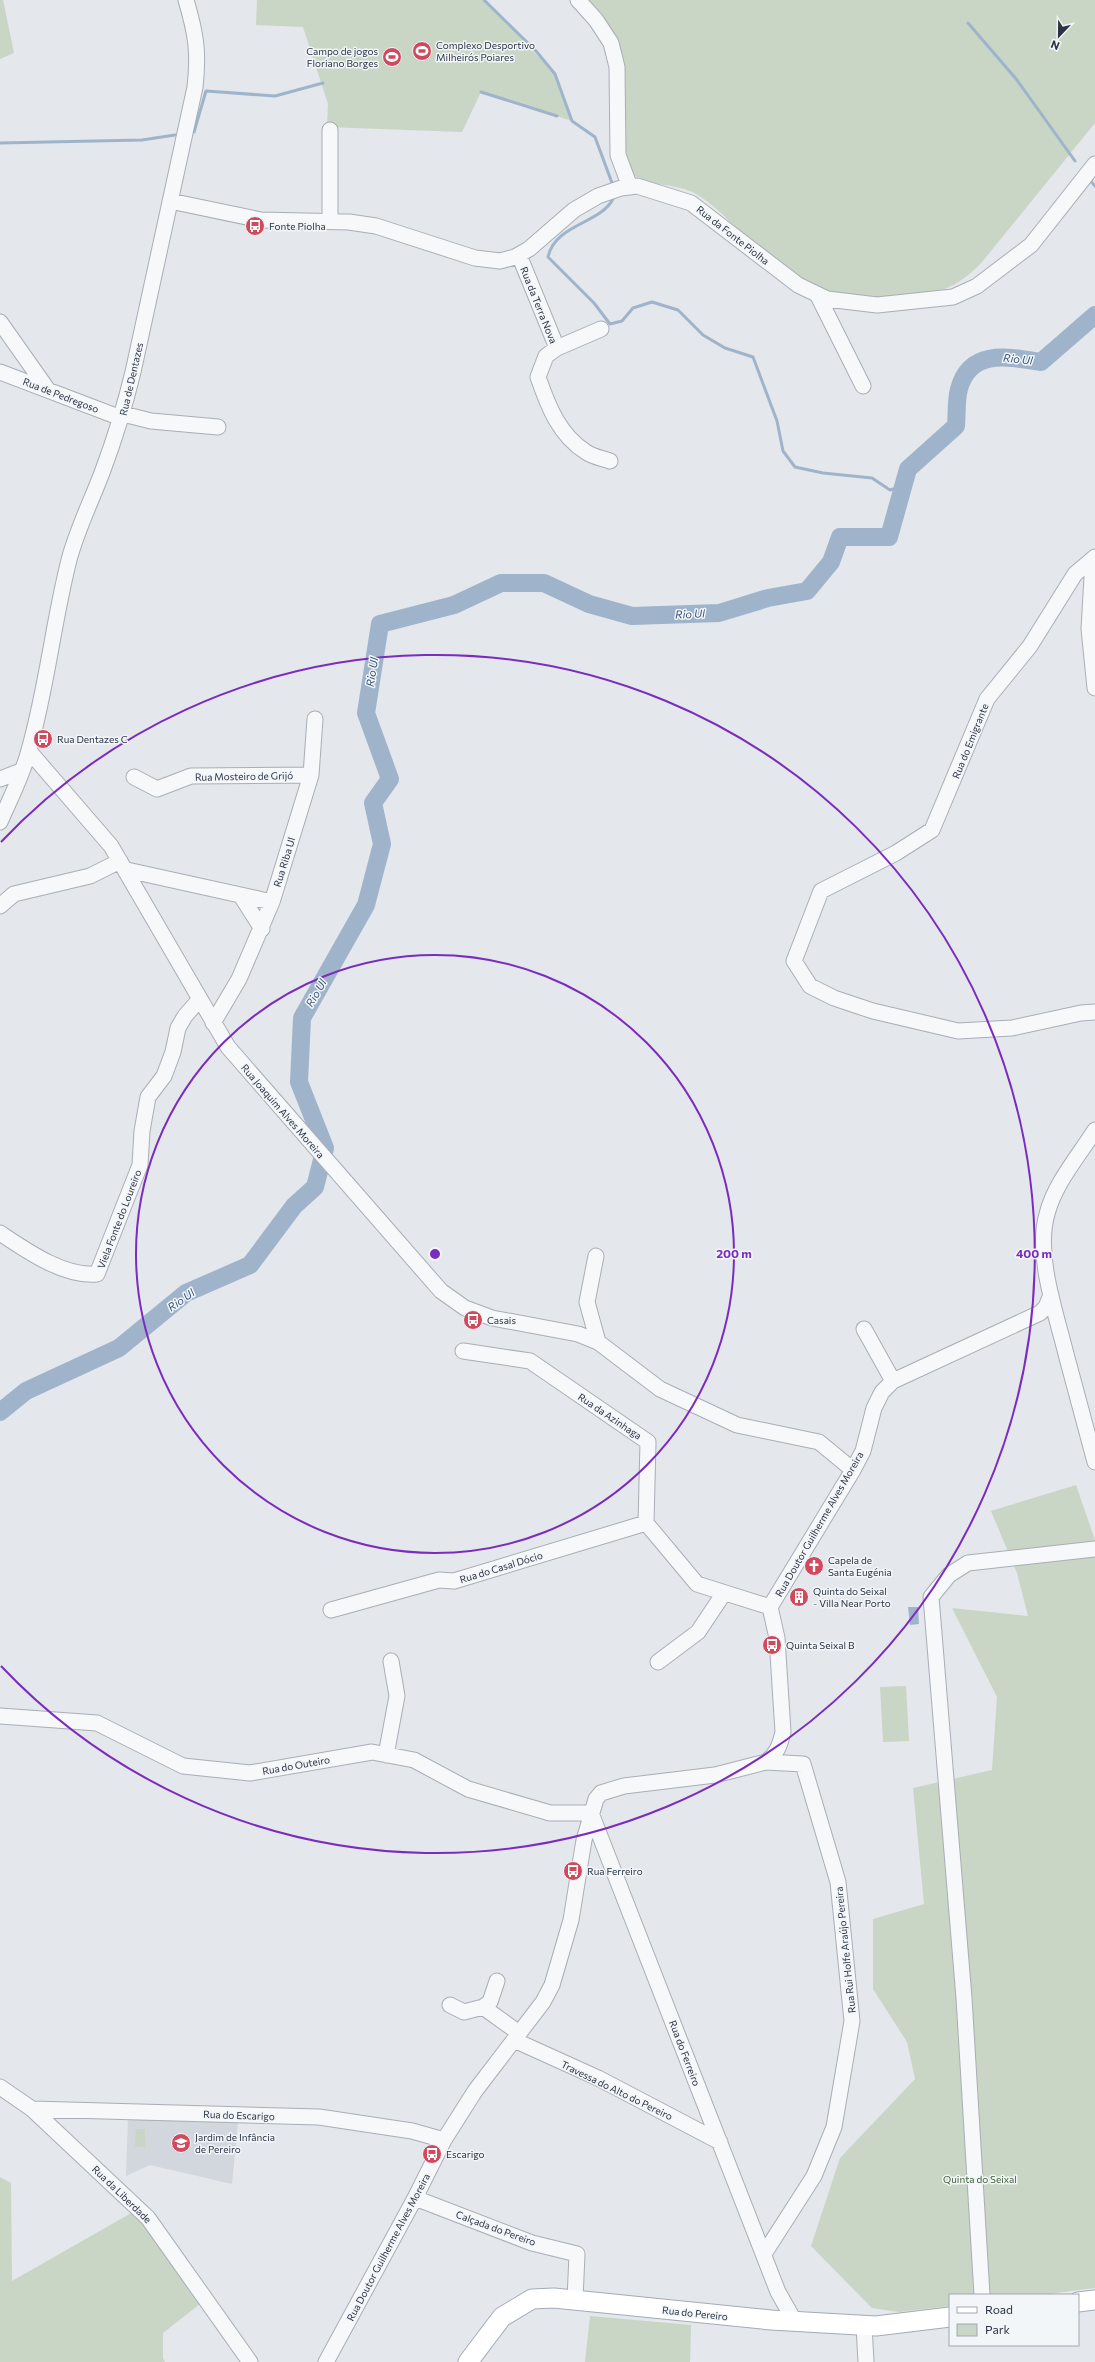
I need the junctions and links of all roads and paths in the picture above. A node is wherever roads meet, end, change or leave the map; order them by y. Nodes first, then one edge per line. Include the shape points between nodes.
1 (186, 0) edge
2 (578, 0) edge
3 (330, 130) dead end
4 (1089, 172) edge
5 (630, 187) junction
6 (170, 201) junction
7 (330, 222) junction
8 (519, 255) junction
9 (817, 294) junction
10 (0, 322) edge
11 (601, 329) dead end
12 (557, 348) junction
13 (0, 372) edge
14 (863, 386) dead end
15 (48, 390) junction
16 (122, 416) junction
17 (218, 427) dead end
18 (610, 461) dead end
19 (1094, 558) edge
20 (1095, 688) edge
21 (315, 719) dead end
22 (29, 751) junction
23 (21, 771) junction
24 (311, 775) junction
25 (134, 777) dead end
26 (52, 778) junction
27 (0, 779) edge
28 (0, 822) edge
29 (124, 866) junction
30 (241, 896) junction
31 (272, 902) junction
32 (0, 906) edge
33 (262, 929) junction
34 (227, 996) junction
35 (201, 1002) junction
36 (1095, 1012) edge
37 (213, 1023) junction
38 (1095, 1130) edge
39 (0, 1233) edge
40 (596, 1256) dead end
41 (1051, 1295) junction
42 (864, 1329) dead end
43 (598, 1342) junction
44 (463, 1351) dead end
45 (893, 1381) junction
46 (1095, 1462) edge
47 (853, 1470) junction
48 (646, 1523) junction
49 (1095, 1549) edge
50 (724, 1592) junction
51 (770, 1607) junction
52 (331, 1610) dead end
53 (391, 1661) dead end
54 (658, 1662) dead end
55 (0, 1716) edge
56 (386, 1755) junction
57 (766, 1762) junction
58 (591, 1813) junction
59 (497, 1981) dead end
60 (450, 2005) dead end
61 (483, 2007) junction
62 (516, 2037) junction
63 (0, 2086) edge
64 (32, 2109) junction
65 (444, 2140) junction
66 (720, 2142) junction
67 (415, 2198) junction
68 (764, 2254) junction
69 (778, 2292) junction
70 (982, 2294) edge
71 (575, 2300) junction
72 (1095, 2300) edge
73 (1079, 2302) edge
74 (949, 2317) edge
75 (771, 2320) junction
76 (795, 2322) junction
77 (864, 2325) junction
78 (250, 2362) edge
79 (326, 2362) edge
80 (468, 2362) edge
81 (866, 2362) edge

1 - 6 street, Rua de Dentazes via 195,30 198,58 195,87
2 - 5 street via 596,20 611,43 617,67 618,155
3 - 7 street
4 - 9 street, Rua da Fonte Piolha via 1030,245 977,286 953,297 877,305 827,299
5 - 8 street, Rua da Fonte Piolha via 598,196 574,210
5 - 9 street, Rua da Fonte Piolha via 637,186 691,203 798,286
6 - 7 street, Rua da Fonte Piolha via 261,220
6 - 16 street, Rua de Dentazes
7 - 8 street, Rua da Fonte Piolha via 376,226 484,260 500,261
8 - 12 street, Rua da Terra Nova
9 - 14 street
10 - 15 street
11 - 12 street
12 - 18 street, Rua da Terra Nova via 546,356 538,377 548,406 560,428 586,453
13 - 15 street, Rua de Pedregoso
15 - 16 street, Rua de Pedregoso
16 - 17 street, Rua de Pedregoso
16 - 22 street, Rua de Dentazes via 69,559
19 - 20 street via 1089,629
19 - 36 street, Rua do Emigrante via 1075,574 1030,646 987,699 932,830 896,853 821,891 794,961 810,986 834,998 873,1011 958,1031 1012,1028
21 - 24 street, Rua Riba Ul
22 - 23 street, Rua de Dentazes
22 - 26 street, Rua Joaquim Alves Moreira
23 - 26 street
23 - 27 street
23 - 28 street, Rua de Dentazes
24 - 25 street, Rua Mosteiro de Grijó via 191,776 157,789
24 - 31 street, Rua Riba Ul
26 - 29 street, Rua Joaquim Alves Moreira via 111,846
29 - 30 street
29 - 32 street via 14,894
29 - 35 street, Rua Joaquim Alves Moreira
30 - 31 street
30 - 33 street
31 - 33 street, Rua Riba Ul
33 - 34 street, Rua Riba Ul via 239,979
34 - 35 street
34 - 37 street, Rua Riba Ul
35 - 37 street, Rua Joaquim Alves Moreira
35 - 39 street, Viela Fonte do Loureiro via 185,1016 178,1028 164,1076 148,1097 140,1165 97,1274 83,1275 46,1261
37 - 43 street, Rua Joaquim Alves Moreira via 228,1047 441,1291 465,1308 492,1318 578,1334
38 - 41 street via 1056,1189 1046,1215 1043,1244
40 - 43 street via 587,1302
41 - 45 street, Rua Doutor Guilherme Alves Moreira via 1046,1307 1033,1317
41 - 46 street
42 - 45 street
43 - 47 street, Rua Joaquim Alves Moreira via 660,1389 737,1425 819,1442
44 - 48 street, Rua da Azinhaga via 530,1361 648,1442
45 - 47 street, Rua Doutor Guilherme Alves Moreira via 878,1400 863,1451
47 - 51 street, Rua Doutor Guilherme Alves Moreira
48 - 50 street via 697,1584
48 - 52 street, Rua do Casal Dócio via 454,1581 438,1580
49 - 70 street via 968,1563 949,1575 931,1596 964,1998
50 - 51 street
50 - 54 street via 698,1632
51 - 57 street, Rua Doutor Guilherme Alves Moreira via 777,1638 783,1732 777,1750
53 - 56 street via 397,1696
55 - 56 street, Rua do Outeiro via 97,1723 182,1766 250,1773 372,1752
56 - 58 street, Rua do Outeiro via 414,1760 468,1789 542,1811
57 - 58 street, Rua Doutor Guilherme Alves Moreira via 715,1775 639,1783 608,1790 596,1799
57 - 68 street, Rua Rui Holfe Araújo Pereira via 803,1764 838,1882 852,2021 834,2127 814,2176
58 - 62 street, Rua Doutor Guilherme Alves Moreira via 571,1920 559,1965 543,2002
58 - 66 street, Rua do Ferreiro
59 - 61 street via 490,2002
60 - 61 street via 464,2012
61 - 62 street, Travessa do Alto do Pereiro
62 - 65 street, Rua Doutor Guilherme Alves Moreira via 475,2091
62 - 66 street, Travessa do Alto do Pereiro
63 - 64 street, Rua da Liberdade
64 - 65 street, Rua do Escarigo via 320,2117 412,2131
64 - 78 street, Rua da Liberdade via 148,2218
65 - 67 street, Rua Doutor Guilherme Alves Moreira
66 - 68 street, Rua do Ferreiro
67 - 71 street, Calçada do Pereiro via 532,2243 577,2254
67 - 79 street, Rua Doutor Guilherme Alves Moreira
68 - 69 street, Rua do Ferreiro
69 - 75 street
69 - 76 street, Rua do Ferreiro
71 - 75 main road, Rua do Pereiro
71 - 80 main road, Rua do Pereiro via 532,2299 502,2316
72 - 73 main road
74 - 77 main road, Rua do Pereiro via 876,2326
75 - 76 main road, Rua do Pereiro
76 - 77 main road, Rua do Pereiro
77 - 81 street

